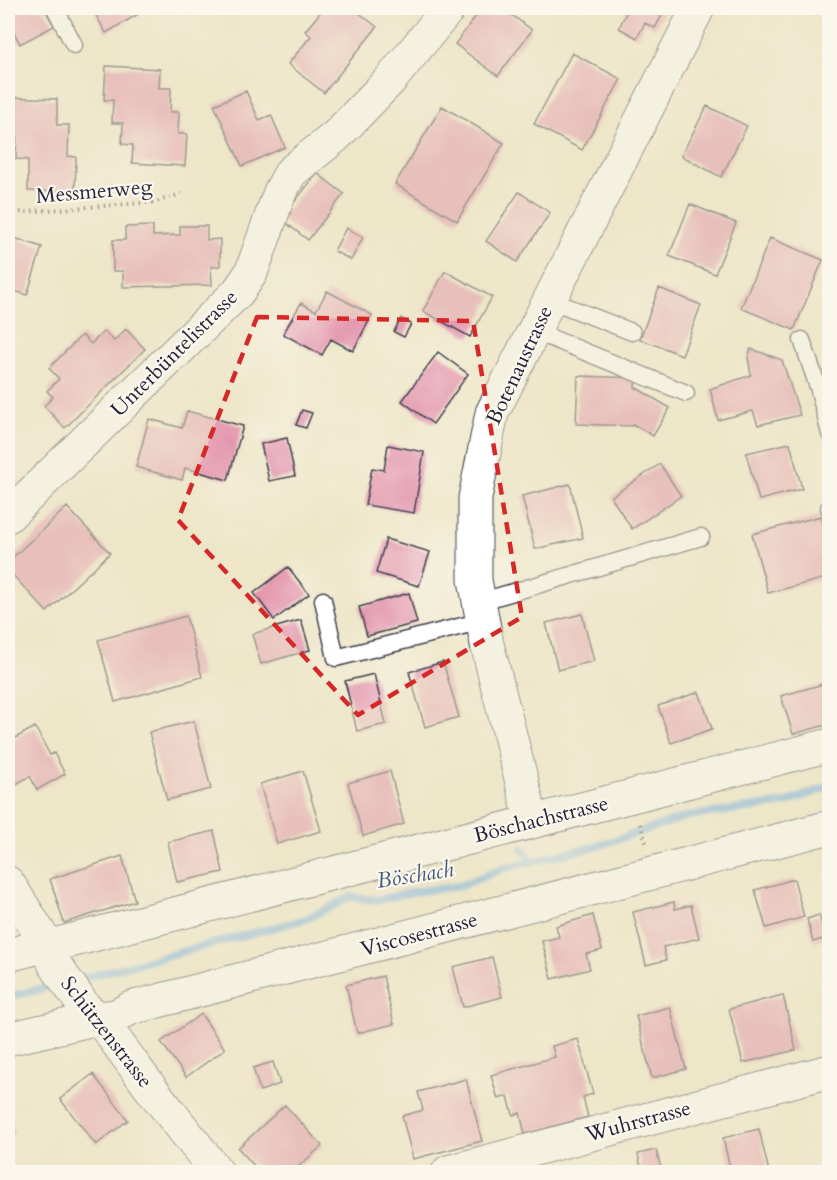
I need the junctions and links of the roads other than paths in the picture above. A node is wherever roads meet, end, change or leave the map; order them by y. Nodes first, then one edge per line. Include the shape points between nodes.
1 (55, 8) edge
2 (449, 8) edge
3 (698, 8) edge
4 (74, 45) dead end
5 (550, 300) junction
6 (534, 331) junction
7 (632, 332) dead end
8 (802, 340) dead end
9 (824, 388) edge
10 (686, 393) dead end
11 (830, 434) edge
12 (8, 516) edge
13 (701, 537) dead end
14 (323, 600) dead end
15 (481, 611) junction
16 (830, 745) edge
17 (532, 822) junction
18 (830, 826) edge
19 (8, 883) edge
20 (8, 955) edge
21 (51, 955) junction
22 (93, 1013) junction
23 (8, 1039) edge
24 (830, 1071) edge
25 (217, 1173) edge
26 (447, 1173) edge

1 - 4 lane
2 - 12 street, Unterbüntelistrasse via 391,79 344,128 291,172 251,273 238,292
3 - 5 street, Botenaustrasse
5 - 6 street, Botenaustrasse
5 - 7 lane
6 - 10 lane
6 - 15 street, Botenaustrasse via 492,413 475,498 475,580
8 - 9 lane
9 - 11 lane
13 - 15 lane
14 - 15 lane via 336,658
15 - 17 street, Botenaustrasse
16 - 17 street, Böschachstrasse
17 - 21 street, Böschachstrasse via 63,943
18 - 22 street, Viscosestrasse via 131,1008 116,1016
19 - 21 street, Schützenstrasse
20 - 21 street, Böschachstrasse
21 - 22 street, Schützenstrasse
22 - 23 street, Viscosestrasse
22 - 25 street, Schützenstrasse
24 - 26 street, Wuhrstrasse

